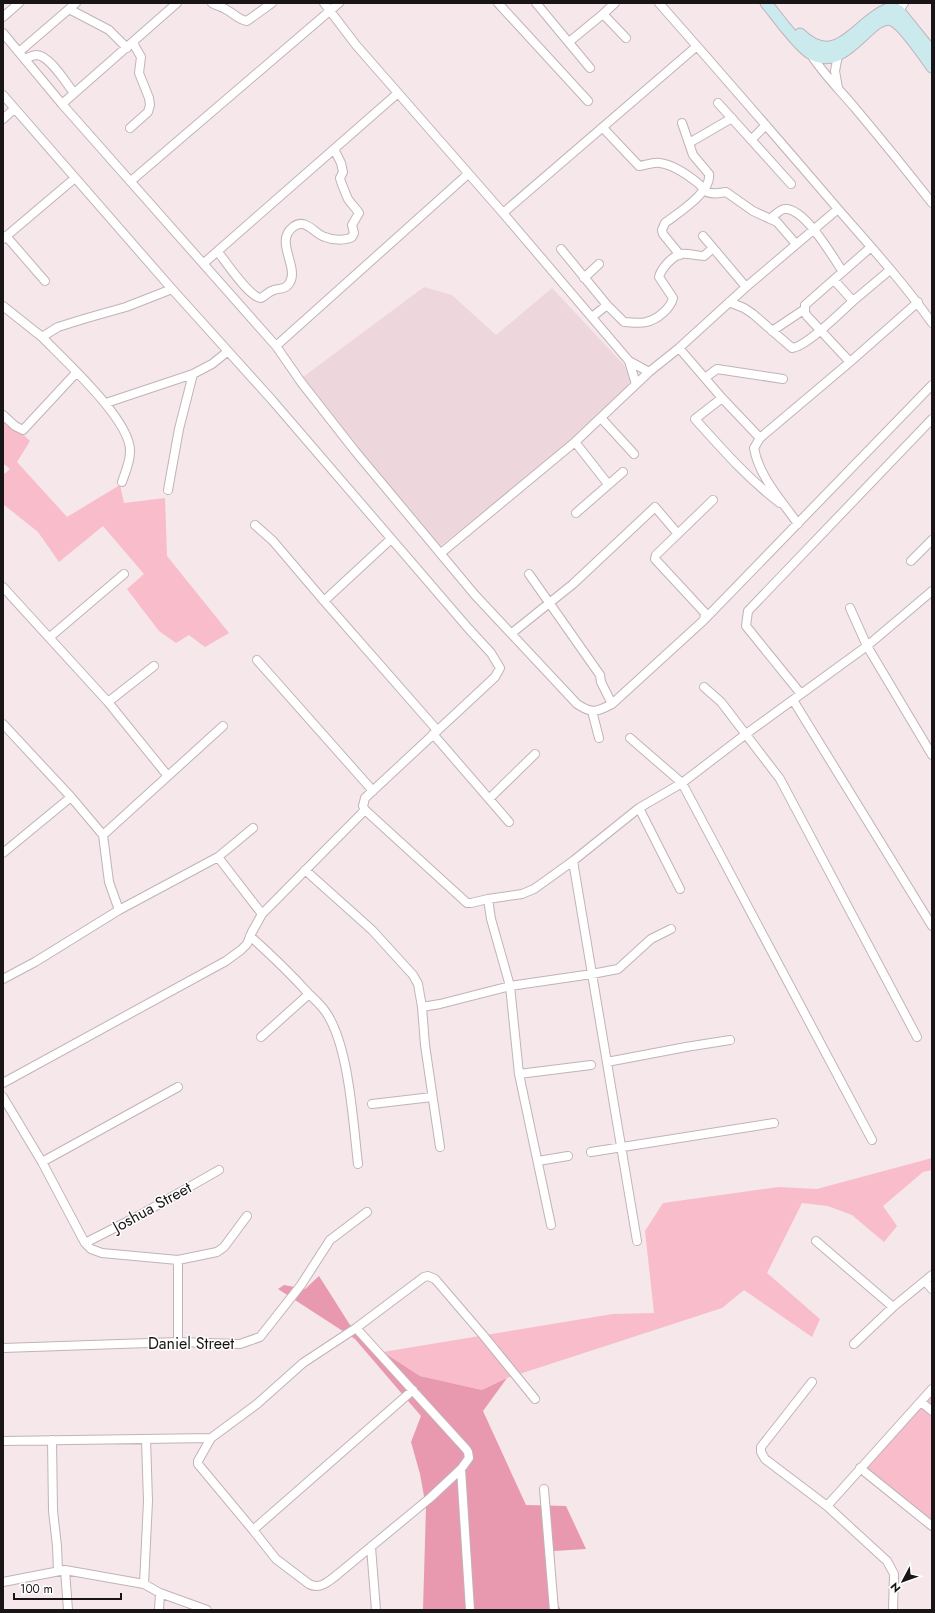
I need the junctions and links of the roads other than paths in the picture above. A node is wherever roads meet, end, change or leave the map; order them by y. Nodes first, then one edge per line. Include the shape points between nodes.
1 (19, 3) edge
2 (76, 3) edge
3 (177, 3) edge
4 (212, 3) edge
5 (272, 3) edge
6 (324, 3) edge
7 (339, 3) edge
8 (498, 3) edge
9 (536, 3) edge
10 (615, 3) edge
11 (659, 3) edge
12 (766, 3) edge
13 (774, 3) edge
14 (69, 9) junction
15 (330, 11) junction
16 (899, 11) edge
17 (603, 14) junction
18 (3, 17) edge
19 (3, 33) edge
20 (626, 38) dead end
21 (569, 42) junction
22 (130, 46) junction
23 (697, 46) junction
24 (19, 52) junction
25 (932, 52) edge
26 (810, 53) junction
27 (838, 55) junction
28 (25, 59) junction
29 (932, 66) edge
30 (590, 68) dead end
31 (838, 88) junction
32 (74, 93) junction
33 (398, 93) junction
34 (3, 96) edge
35 (588, 101) dead end
36 (718, 103) dead end
37 (62, 104) junction
38 (14, 109) junction
39 (732, 118) junction
40 (3, 119) edge
41 (682, 123) dead end
42 (766, 125) junction
43 (130, 128) dead end
44 (603, 128) junction
45 (751, 140) junction
46 (689, 143) junction
47 (334, 149) junction
48 (468, 174) junction
49 (75, 178) junction
50 (131, 181) junction
51 (791, 184) dead end
52 (705, 191) junction
53 (932, 203) edge
54 (838, 209) junction
55 (504, 214) junction
56 (770, 219) junction
57 (814, 229) junction
58 (703, 236) dead end
59 (4, 238) edge
60 (796, 244) junction
61 (712, 248) junction
62 (871, 248) junction
63 (561, 249) dead end
64 (218, 252) junction
65 (680, 255) junction
66 (204, 263) junction
67 (599, 264) dead end
68 (890, 270) junction
69 (843, 272) junction
70 (584, 278) junction
71 (45, 280) dead end
72 (834, 280) junction
73 (746, 287) junction
74 (172, 289) junction
75 (853, 301) junction
76 (729, 302) junction
77 (918, 302) junction
78 (607, 305) junction
79 (3, 306) edge
80 (805, 309) junction
81 (592, 317) junction
82 (932, 323) edge
83 (821, 330) junction
84 (772, 331) junction
85 (42, 337) junction
86 (276, 346) junction
87 (678, 348) junction
88 (227, 352) junction
89 (629, 361) junction
90 (850, 362) junction
91 (649, 372) junction
92 (76, 373) junction
93 (193, 374) junction
94 (704, 378) junction
95 (783, 379) dead end
96 (636, 384) junction
97 (932, 386) edge
98 (722, 398) junction
99 (106, 403) junction
100 (3, 415) edge
101 (601, 418) junction
102 (932, 419) edge
103 (760, 438) junction
104 (575, 442) junction
105 (634, 454) dead end
106 (623, 472) dead end
107 (122, 482) dead end
108 (608, 484) junction
109 (168, 490) dead end
110 (713, 500) dead end
111 (786, 507) junction
112 (576, 513) dead end
113 (798, 524) junction
114 (255, 525) dead end
115 (678, 534) junction
116 (391, 539) junction
117 (932, 540) edge
118 (441, 553) junction
119 (912, 561) dead end
120 (124, 574) dead end
121 (529, 574) dead end
122 (3, 587) edge
123 (932, 591) edge
124 (324, 601) junction
125 (549, 604) junction
126 (850, 608) dead end
127 (704, 620) junction
128 (512, 633) junction
129 (50, 637) junction
130 (867, 646) junction
131 (257, 660) dead end
132 (154, 666) dead end
133 (704, 687) dead end
134 (801, 694) junction
135 (793, 700) junction
136 (108, 702) junction
137 (612, 704) junction
138 (592, 711) junction
139 (223, 726) dead end
140 (5, 730) edge
141 (435, 732) junction
142 (746, 734) junction
143 (599, 738) dead end
144 (630, 738) dead end
145 (535, 754) dead end
146 (932, 755) edge
147 (167, 775) junction
148 (682, 783) junction
149 (373, 791) junction
150 (71, 797) junction
151 (489, 799) junction
152 (639, 808) junction
153 (365, 810) junction
154 (509, 822) dead end
155 (253, 828) dead end
156 (103, 835) junction
157 (3, 853) edge
158 (218, 857) junction
159 (573, 861) junction
160 (305, 870) junction
161 (680, 889) dead end
162 (488, 899) junction
163 (119, 910) junction
164 (262, 914) junction
165 (932, 926) edge
166 (671, 929) dead end
167 (250, 936) junction
168 (592, 974) junction
169 (3, 979) edge
170 (510, 986) junction
171 (309, 994) junction
172 (422, 1006) junction
173 (261, 1037) dead end
174 (917, 1037) dead end
175 (730, 1040) dead end
176 (607, 1062) junction
177 (591, 1065) dead end
178 (519, 1074) junction
179 (3, 1082) edge
180 (178, 1087) dead end
181 (432, 1096) junction
182 (3, 1097) edge
183 (372, 1104) dead end
184 (774, 1123) dead end
185 (872, 1140) dead end
186 (440, 1147) dead end
187 (622, 1148) junction
188 (591, 1152) dead end
189 (568, 1156) dead end
190 (538, 1161) junction
191 (42, 1162) junction
192 (358, 1164) dead end
193 (219, 1170) dead end
194 (367, 1212) dead end
195 (247, 1216) dead end
196 (551, 1225) dead end
197 (637, 1241) dead end
198 (816, 1241) dead end
199 (85, 1243) junction
200 (178, 1260) junction
201 (932, 1275) edge
202 (925, 1281) junction
203 (932, 1289) edge
204 (893, 1307) junction
205 (356, 1328) junction
206 (178, 1342) junction
207 (854, 1344) dead end
208 (3, 1348) edge
209 (812, 1382) dead end
210 (932, 1389) edge
211 (413, 1390) junction
212 (534, 1399) dead end
213 (921, 1402) junction
214 (932, 1411) edge
215 (211, 1438) junction
216 (146, 1439) junction
217 (52, 1440) junction
218 (3, 1441) edge
219 (860, 1468) junction
220 (461, 1469) junction
221 (544, 1489) dead end
222 (827, 1506) junction
223 (932, 1526) edge
224 (254, 1530) junction
225 (371, 1547) junction
226 (62, 1570) junction
227 (3, 1582) edge
228 (144, 1584) junction
229 (160, 1593) junction
230 (68, 1610) edge
231 (159, 1610) edge
232 (207, 1610) edge
233 (376, 1610) edge
234 (470, 1610) edge
235 (554, 1610) edge
236 (893, 1610) edge

1 - 18 street
2 - 14 street
3 - 22 street
4 - 5 street via 247,22
6 - 15 street
7 - 15 street
8 - 35 street
9 - 21 street
10 - 17 street
11 - 23 street
12 - 26 street
13 - 16 street via 800,35 810,43 823,48 841,43 883,11 891,8
14 - 22 street via 108,30
14 - 24 street
15 - 33 street
15 - 50 street
16 - 25 street
16 - 27 street via 877,23 851,47
16 - 29 street via 906,34
17 - 20 street
17 - 21 street
19 - 24 street
21 - 30 street
22 - 32 street
22 - 43 street via 141,57 139,73 150,105 148,112
23 - 42 street
23 - 44 street
24 - 28 street
26 - 27 street via 828,58
26 - 31 street via 824,74
27 - 31 street via 835,71
28 - 32 street via 39,55 50,62
28 - 37 street
31 - 53 street
32 - 37 street
33 - 47 street
33 - 48 street
34 - 38 street
36 - 39 street
37 - 50 street
38 - 40 street
38 - 49 street
39 - 45 street
39 - 46 street
41 - 46 street
42 - 45 street
42 - 54 street
44 - 52 street via 639,166 660,163 670,166
44 - 55 street
45 - 51 street
46 - 52 street via 693,155 709,174
47 - 64 street
47 - 64 street via 343,172 340,181 349,200 359,212 352,225 352,238 325,238 311,227 300,224 293,227 286,237 292,273 290,282 284,288 274,290 261,298 249,291
48 - 55 street
48 - 86 street
49 - 59 street
49 - 74 street
50 - 66 street
52 - 56 street via 726,192 753,211
52 - 65 street via 665,223 662,230 662,234
54 - 57 street
54 - 62 street
55 - 81 street
56 - 57 street via 783,209 794,210
56 - 60 street via 777,222
57 - 60 street
57 - 69 street
58 - 61 street
59 - 71 street
60 - 73 street
61 - 65 street via 704,256
61 - 73 street
62 - 68 street
62 - 69 street
63 - 70 street
64 - 66 street
65 - 78 street via 660,272 659,277 673,298 663,313 645,323 624,322
66 - 86 street
67 - 70 street
68 - 75 street
68 - 77 street
69 - 72 street
70 - 78 street
72 - 75 street
72 - 80 street via 807,302
73 - 76 street
74 - 85 street via 126,307 58,327
74 - 88 street
75 - 83 street
76 - 84 street via 753,314
76 - 87 street
77 - 82 street
77 - 90 street
78 - 81 street
79 - 85 street
80 - 83 street
80 - 84 street
81 - 89 street
83 - 84 street via 797,348 792,348
83 - 90 street
85 - 92 street
86 - 118 street via 355,451
87 - 91 street
87 - 94 street
88 - 93 street
88 - 116 street via 272,400
89 - 91 street
89 - 96 street
90 - 103 street
91 - 96 street
92 - 99 street
92 - 100 street via 23,430
93 - 99 street
93 - 109 street via 179,429
94 - 95 street via 717,369
94 - 98 street
96 - 101 street
97 - 113 street
98 - 103 street
98 - 111 street via 695,420 740,469 761,489
99 - 107 street via 127,437 130,452
101 - 104 street
101 - 105 street
102 - 134 street via 748,612 746,626
103 - 111 street via 754,448 758,464
104 - 108 street
104 - 118 street
106 - 108 street
108 - 112 street
110 - 115 street
111 - 113 street
113 - 127 street
114 - 124 street via 273,540
115 - 125 street via 654,508
115 - 127 street via 655,559 705,613
116 - 124 street
116 - 141 street via 491,653 500,668 495,677
117 - 119 street
118 - 128 street via 475,595
120 - 129 street
121 - 125 street
122 - 129 street
123 - 130 street
124 - 141 street
125 - 128 street
125 - 137 street via 600,675
126 - 130 street
127 - 137 street
128 - 138 street via 577,704
129 - 136 street
130 - 134 street
130 - 146 street
131 - 149 street
132 - 136 street
133 - 142 street via 721,702
134 - 135 street
135 - 142 street
135 - 165 street
136 - 147 street
137 - 138 street via 600,711
138 - 143 street
139 - 147 street
140 - 150 street
141 - 149 street
141 - 151 street
142 - 148 street
142 - 174 street via 780,779
144 - 148 street
145 - 151 street
147 - 156 street
148 - 152 street
148 - 185 street
149 - 153 street via 363,802
150 - 156 street
150 - 157 street
151 - 154 street
152 - 159 street
152 - 161 street
153 - 160 street
153 - 162 street via 467,903
155 - 158 street
156 - 163 street via 109,882
158 - 163 street
158 - 164 street
159 - 162 street via 534,889 522,894
159 - 168 street
160 - 164 street
160 - 172 street via 372,930 413,975 418,984
162 - 170 street
163 - 169 street
164 - 167 street
166 - 168 street via 651,939 618,969
167 - 171 street
167 - 179 street via 247,944 226,961
168 - 170 street
168 - 176 street
170 - 172 street via 440,1004
170 - 178 street
171 - 173 street
171 - 192 street via 325,1011 340,1043 349,1087
172 - 181 street
175 - 176 street
176 - 187 street
177 - 178 street
178 - 190 street
180 - 191 street
181 - 183 street
181 - 186 street
182 - 191 street
184 - 187 street
187 - 188 street
187 - 197 street
189 - 190 street
190 - 196 street
191 - 199 street
193 - 199 street, Joshua Street
194 - 206 street, Daniel Street via 330,1240 301,1286 260,1337 240,1344
195 - 200 street via 224,1247 217,1252
198 - 204 street
199 - 200 street via 102,1253
200 - 206 street
201 - 202 street
202 - 203 street
202 - 204 street
204 - 207 street
205 - 211 street
205 - 212 street via 424,1277 432,1277
205 - 215 street via 303,1363 256,1404
206 - 208 street, Daniel Street
209 - 222 street via 760,1450 765,1458
210 - 213 street
211 - 220 street via 468,1452 469,1458
211 - 224 street
213 - 214 street
213 - 219 street
215 - 216 street
215 - 224 street via 198,1464
216 - 217 street
216 - 228 street via 148,1501
217 - 218 street
217 - 226 street via 52,1510
219 - 222 street
219 - 223 street
220 - 225 street
220 - 234 street
221 - 235 street
222 - 236 street via 891,1567 894,1574
224 - 225 street via 276,1559 314,1586 329,1581
225 - 233 street
226 - 227 street
226 - 228 street
226 - 230 street
228 - 229 street
229 - 231 street
229 - 232 street

